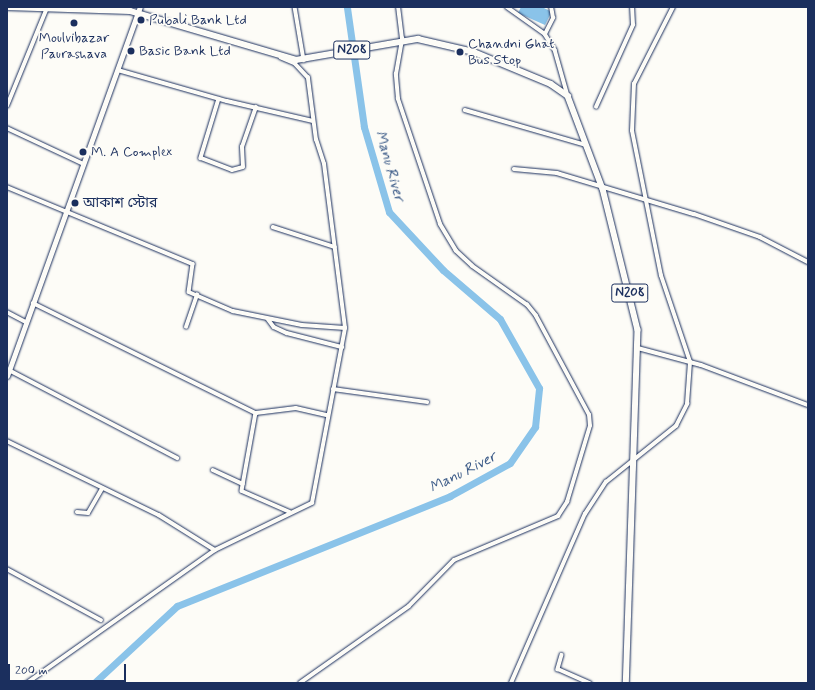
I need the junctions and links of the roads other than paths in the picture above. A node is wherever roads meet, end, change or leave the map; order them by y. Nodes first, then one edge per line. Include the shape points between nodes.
1 (7, 7) edge
2 (47, 7) edge
3 (140, 7) edge
4 (295, 7) edge
5 (398, 7) edge
6 (507, 7) edge
7 (551, 7) edge
8 (632, 7) edge
9 (673, 7) edge
10 (138, 13) junction
11 (545, 34) junction
12 (402, 39) junction
13 (268, 52) junction
14 (307, 60) junction
15 (118, 70) junction
16 (568, 96) junction
17 (219, 99) junction
18 (7, 106) edge
19 (596, 107) dead end
20 (256, 108) junction
21 (466, 110) dead end
22 (313, 121) junction
23 (7, 128) edge
24 (589, 146) junction
25 (84, 164) junction
26 (514, 169) dead end
27 (7, 187) edge
28 (603, 189) junction
29 (649, 203) junction
30 (67, 212) junction
31 (273, 227) dead end
32 (335, 247) junction
33 (808, 262) edge
34 (197, 295) junction
35 (33, 303) junction
36 (7, 312) edge
37 (268, 319) junction
38 (26, 322) junction
39 (186, 327) dead end
40 (344, 328) junction
41 (342, 347) junction
42 (638, 348) junction
43 (690, 362) junction
44 (9, 370) junction
45 (7, 376) edge
46 (333, 389) junction
47 (427, 402) dead end
48 (808, 405) edge
49 (256, 413) junction
50 (327, 415) junction
51 (7, 441) edge
52 (635, 456) junction
53 (177, 458) dead end
54 (213, 470) dead end
55 (243, 484) junction
56 (102, 489) junction
57 (77, 512) dead end
58 (290, 512) junction
59 (215, 550) junction
60 (7, 569) edge
61 (101, 620) dead end
62 (562, 655) dead end
63 (27, 683) edge
64 (300, 683) edge
65 (511, 683) edge
66 (590, 683) edge
67 (626, 683) edge

1 - 2 highway, N208
2 - 10 highway, N208 via 104,8
2 - 18 street
3 - 10 main road
4 - 14 street
5 - 12 street
6 - 11 street
7 - 11 street via 553,18
8 - 19 street via 633,25
9 - 29 street via 634,84 632,131
10 - 13 highway, N208
10 - 15 main road
11 - 16 street via 555,50
12 - 14 highway, N208
12 - 16 highway, N208 via 418,39 474,52 552,84
12 - 64 street via 396,74 398,99 440,224 456,251 472,266 527,305 536,316 589,416 590,426 567,502 558,516 450,562 409,606
13 - 14 highway, N208
13 - 22 street via 294,64 308,78
15 - 17 street
15 - 25 main road
16 - 24 highway, N208
17 - 20 street
17 - 20 street via 201,158 232,170 243,167 242,147
20 - 22 street
21 - 24 street
22 - 32 street via 324,164
23 - 25 street
24 - 28 highway, N208
25 - 30 main road
26 - 28 street via 553,172
27 - 30 street
28 - 29 street
28 - 42 highway, N208 via 632,300
29 - 33 street via 760,237
29 - 43 street via 661,276
30 - 34 street via 193,264 188,290
30 - 35 main road
31 - 32 street
32 - 40 street
34 - 37 street via 233,311
34 - 39 street
35 - 38 main road
35 - 49 street
36 - 38 street
37 - 40 street
37 - 41 street via 274,327 287,333
38 - 44 main road
40 - 41 street
41 - 46 street
42 - 43 street
42 - 52 highway, N208
43 - 48 street
43 - 52 street via 687,404 676,426
44 - 45 main road
44 - 53 street
46 - 47 street
46 - 50 street
49 - 50 street via 289,408
49 - 55 street
50 - 58 street via 312,503 307,508
51 - 56 street
52 - 65 street via 606,482 585,514
52 - 67 highway, N208
54 - 55 street
55 - 58 street via 242,491
56 - 57 street via 88,513
56 - 59 street via 159,515
58 - 59 street
59 - 63 street
60 - 61 street
62 - 66 street via 558,669

